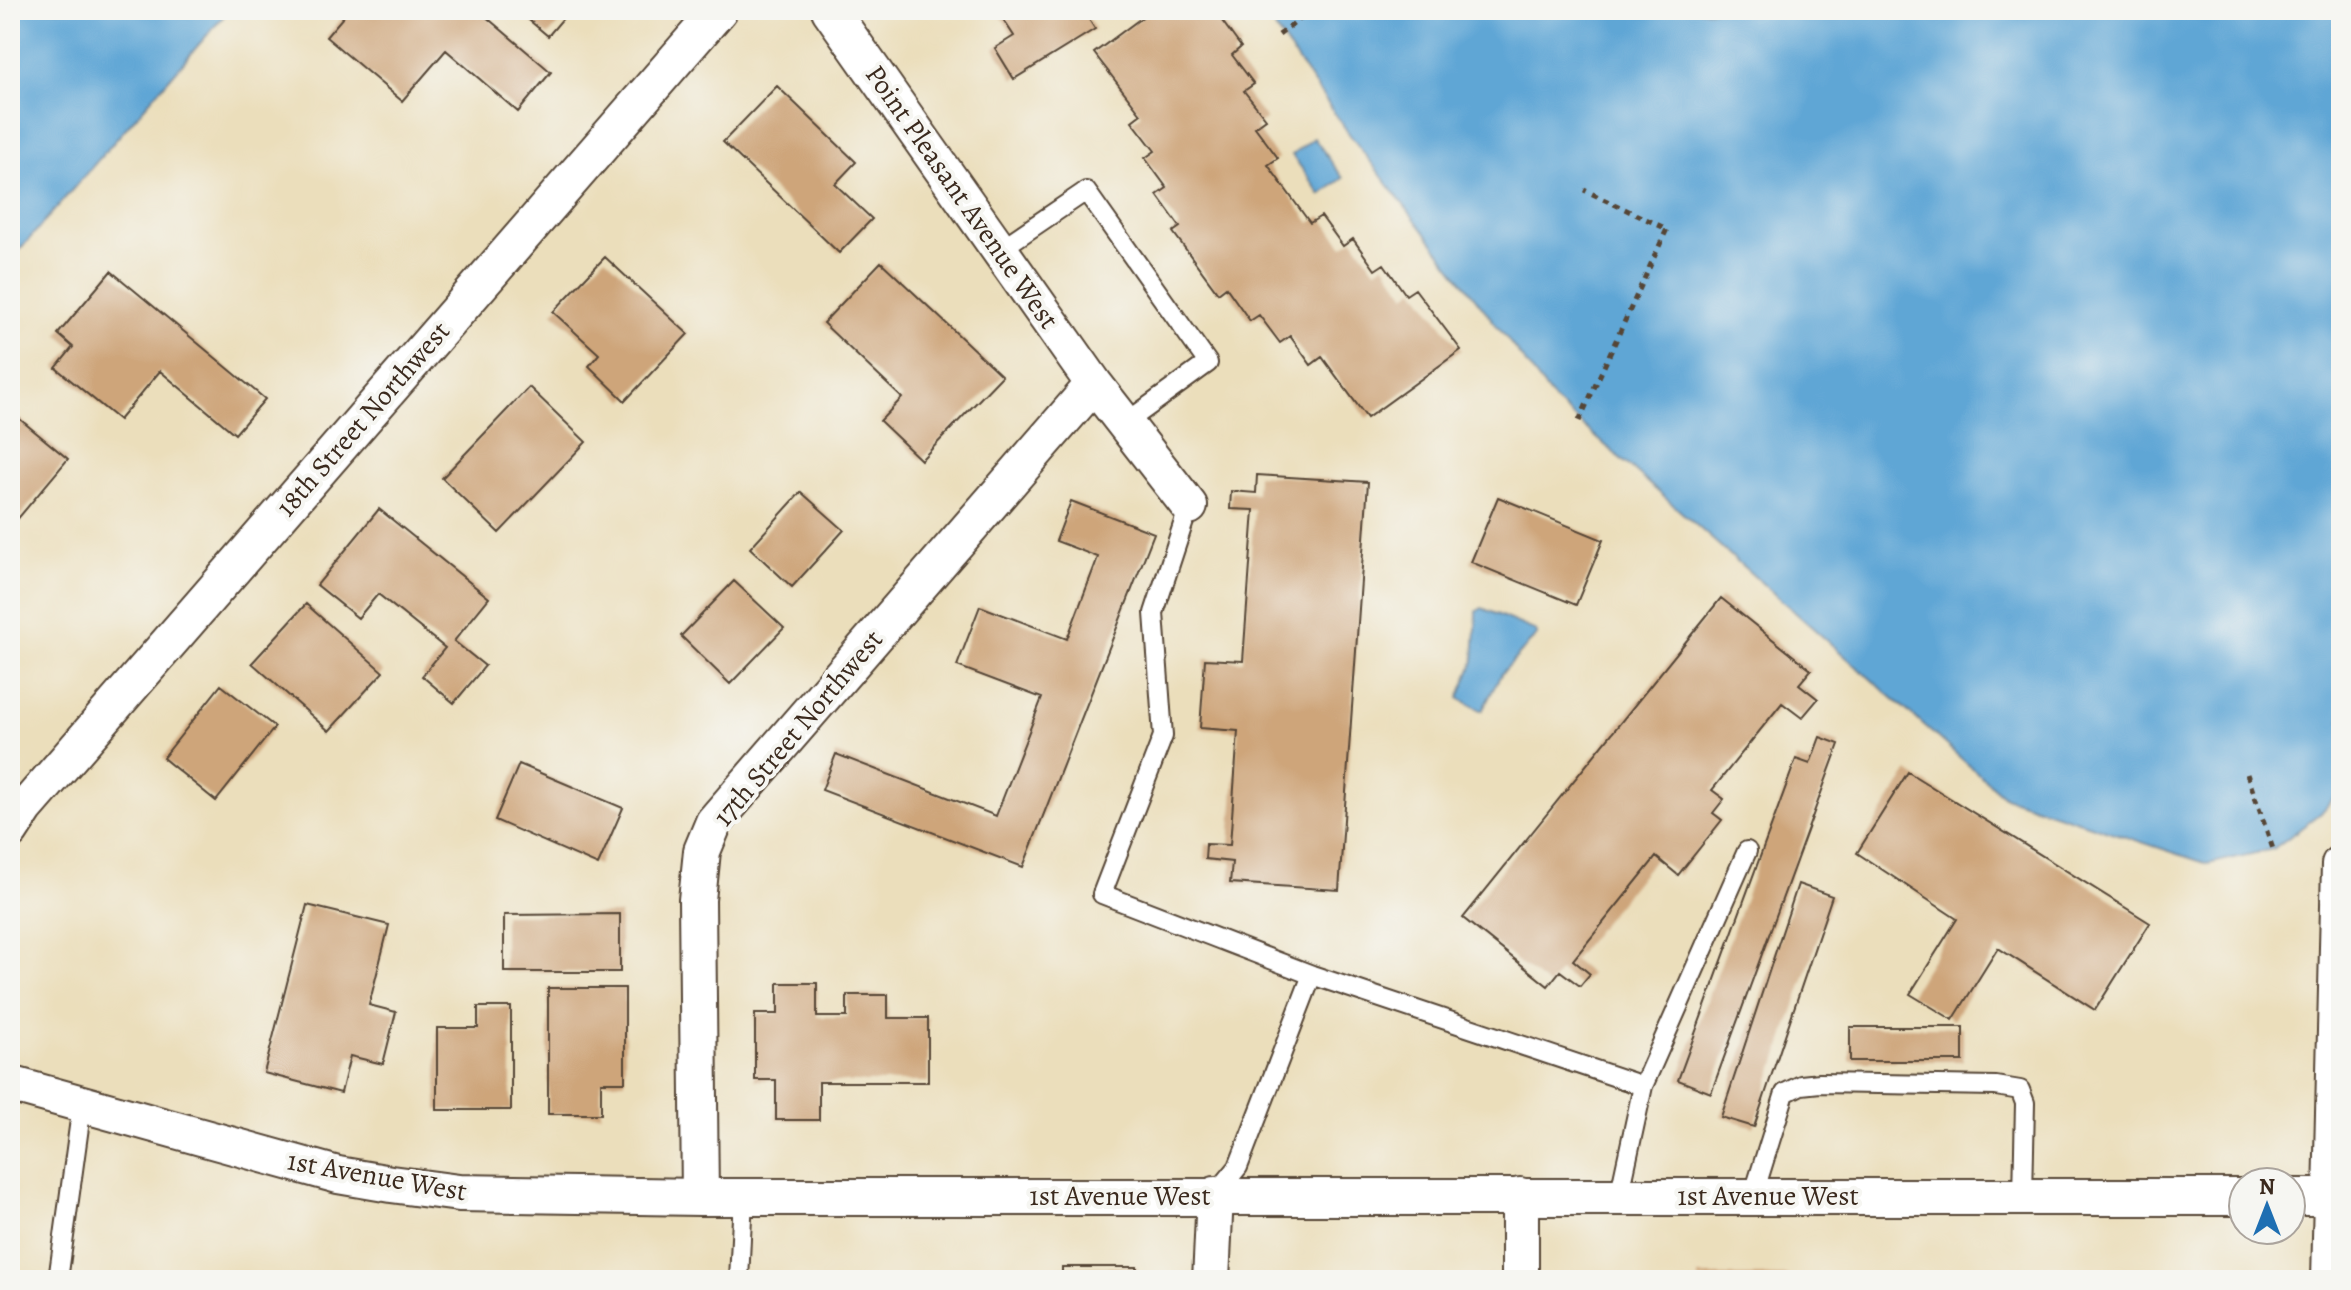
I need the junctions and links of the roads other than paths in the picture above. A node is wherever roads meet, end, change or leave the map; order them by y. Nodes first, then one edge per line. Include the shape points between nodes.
1 (719, 10) edge
2 (830, 10) edge
3 (999, 250) junction
4 (1094, 384) junction
5 (1124, 424) junction
6 (1189, 506) joint
7 (10, 831) edge
8 (1747, 851) dead end
9 (2340, 864) edge
10 (1312, 975) junction
11 (2339, 1012) edge
12 (10, 1084) edge
13 (1643, 1086) junction
14 (82, 1105) junction
15 (1215, 1195) junction
16 (1520, 1196) junction
17 (1753, 1196) junction
18 (700, 1197) junction
19 (743, 1197) junction
20 (1619, 1197) junction
21 (2023, 1197) junction
22 (2227, 1197) edge
23 (2307, 1197) edge
24 (2332, 1197) junction
25 (58, 1280) edge
26 (739, 1280) edge
27 (1211, 1280) edge
28 (1520, 1280) edge
29 (2330, 1280) edge

1 - 7 street, 18th Street Northwest
2 - 3 street, Point Pleasant Avenue West
3 - 4 street, Point Pleasant Avenue West
3 - 5 lane via 1086,191 1208,363
4 - 5 street, Point Pleasant Avenue West
4 - 18 street, 17th Street Northwest via 714,822 702,851 697,900
5 - 6 street, Point Pleasant Avenue West
6 - 10 lane via 1154,613 1163,736 1102,894
8 - 13 lane
9 - 11 street
10 - 13 lane
10 - 15 lane via 1238,1167
11 - 24 street
12 - 14 street, 1st Avenue West
13 - 20 lane
14 - 18 street, 1st Avenue West via 338,1175 391,1184 459,1193
14 - 25 lane
15 - 16 street, 1st Avenue West
15 - 19 street, 1st Avenue West
15 - 27 street
16 - 20 street, 1st Avenue West
16 - 28 street
17 - 20 street, 1st Avenue West
17 - 21 street, 1st Avenue West
17 - 21 lane via 1785,1093 1820,1083 2020,1090 2025,1103
18 - 19 street, 1st Avenue West
19 - 26 lane
21 - 22 street, 1st Avenue West
23 - 24 street
24 - 29 street

